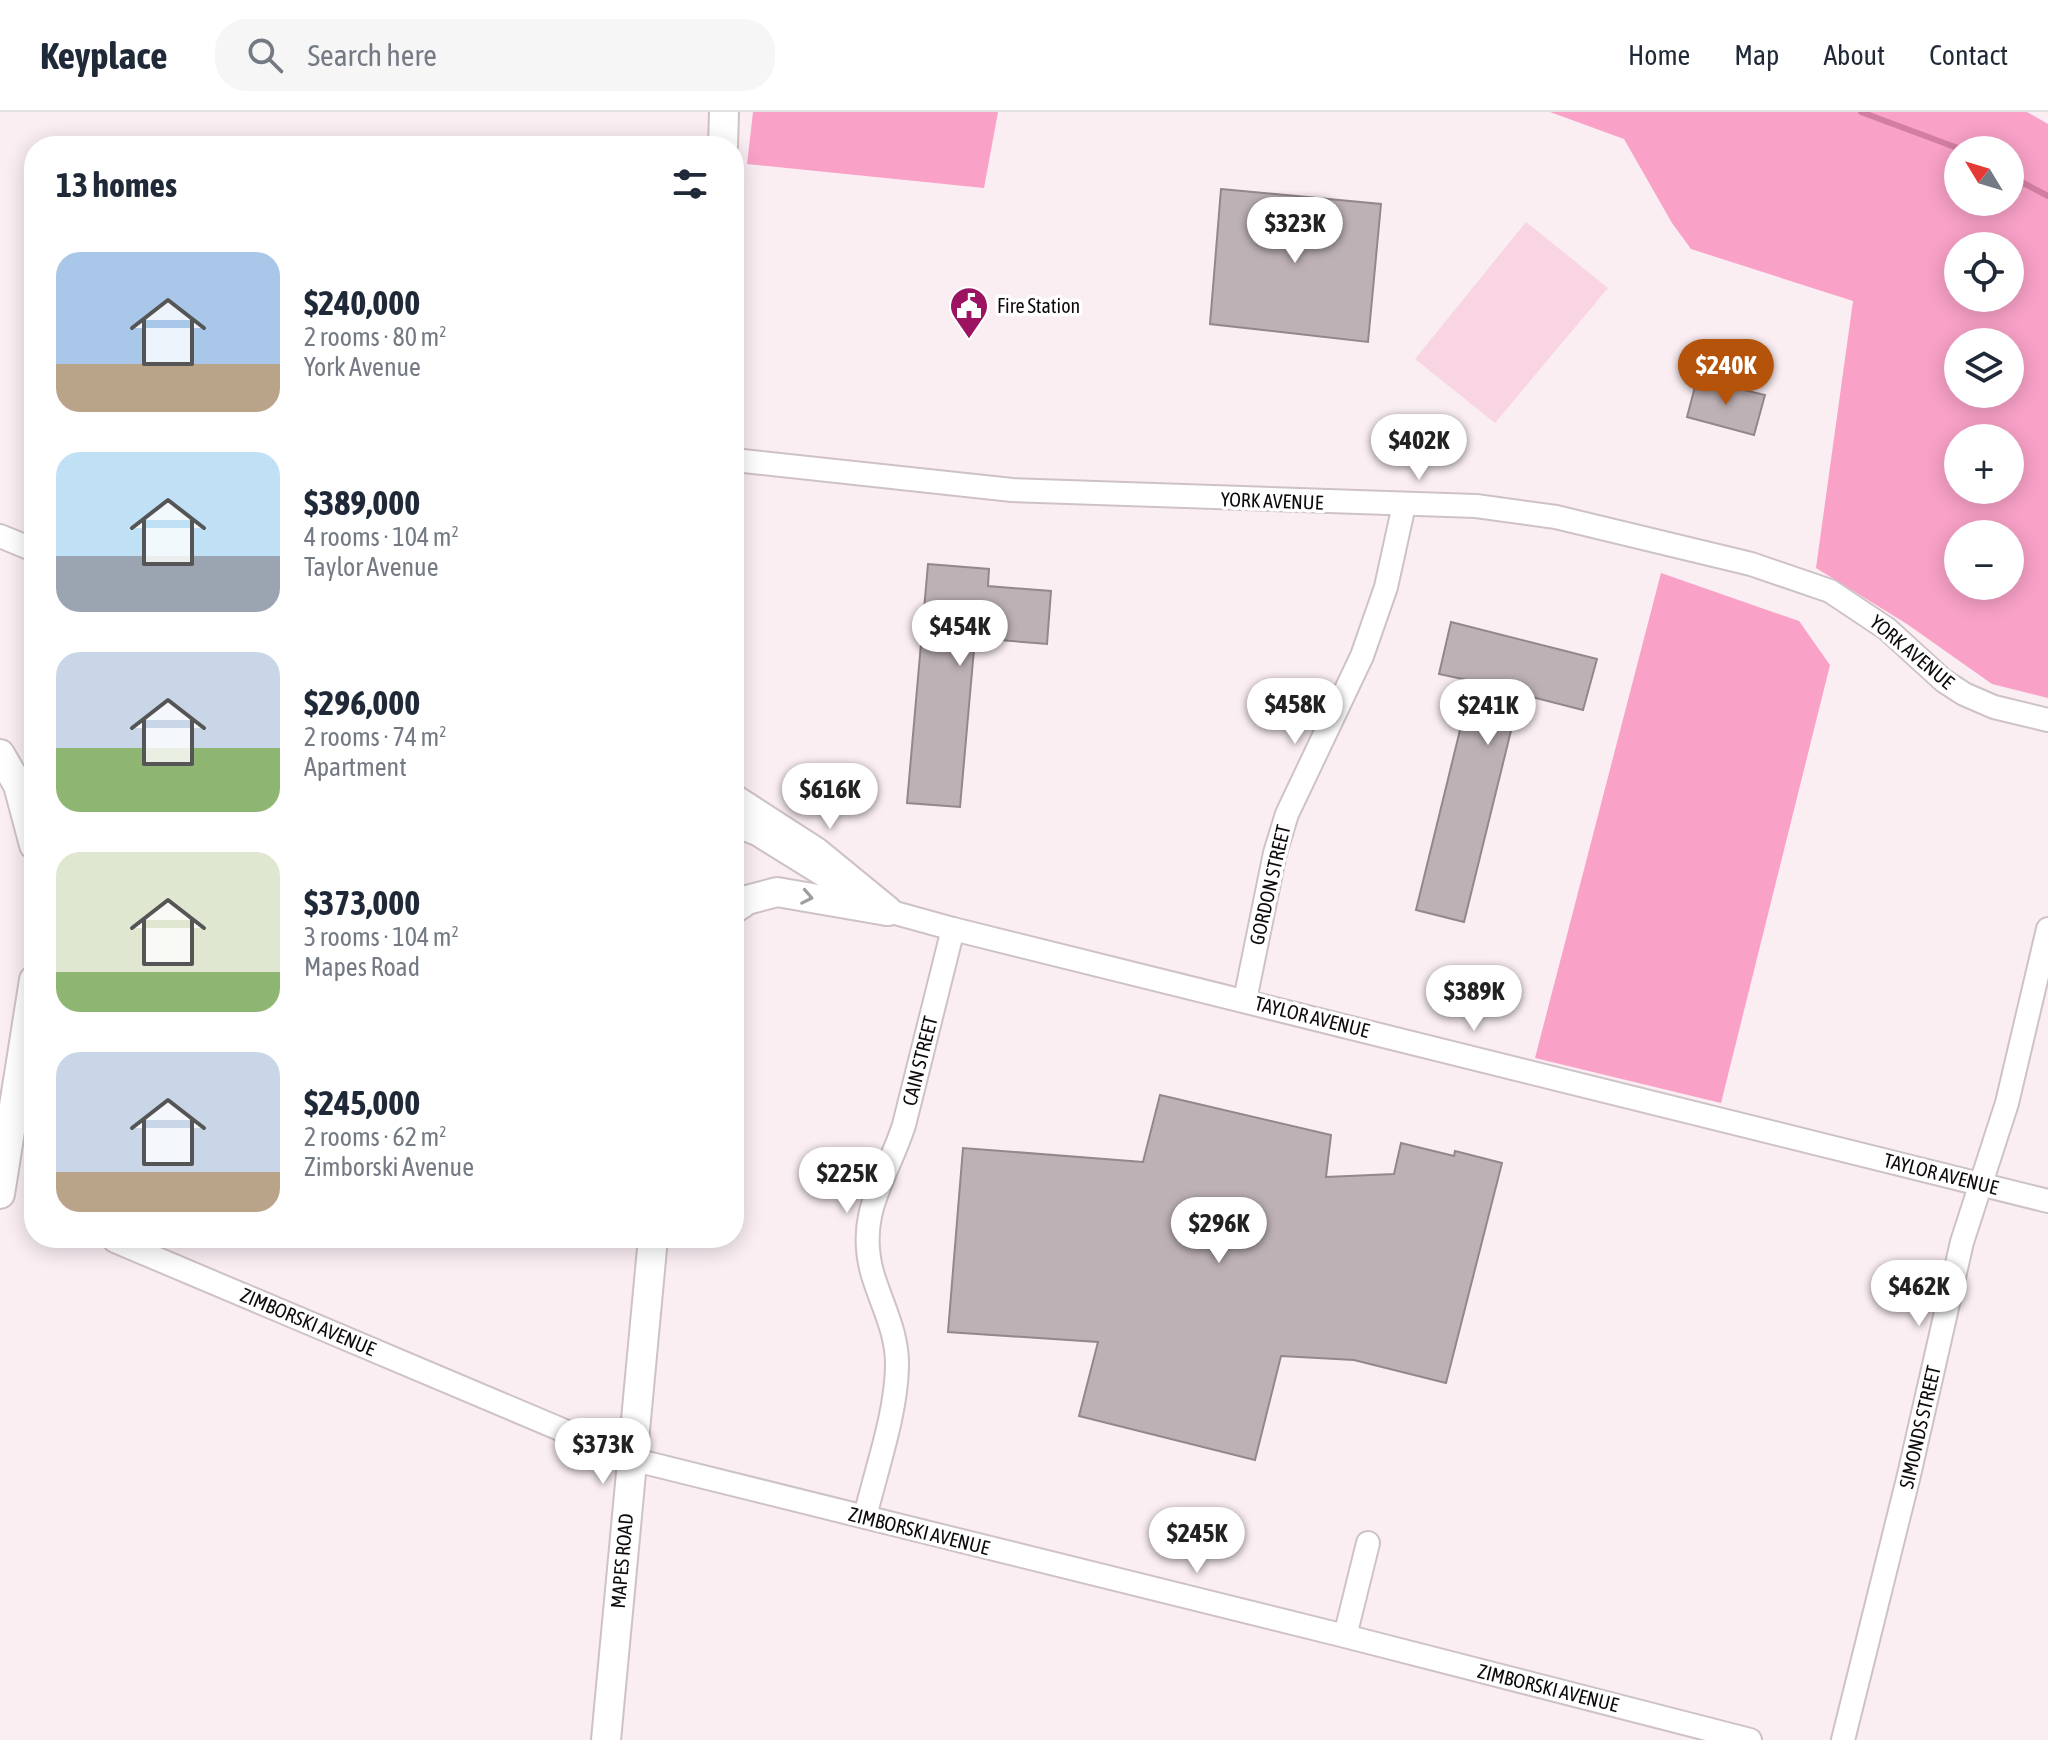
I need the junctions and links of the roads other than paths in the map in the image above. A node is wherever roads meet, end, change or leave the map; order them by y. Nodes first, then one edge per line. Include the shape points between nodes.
1 (724, 112) edge
2 (723, 136) edge
3 (744, 461) edge
4 (1404, 505) junction
5 (0, 536) edge
6 (24, 546) edge
7 (2048, 720) edge
8 (0, 754) edge
9 (744, 805) edge
10 (24, 808) edge
11 (744, 829) edge
12 (744, 902) edge
13 (888, 911) junction
14 (953, 929) junction
15 (2048, 929) edge
16 (1245, 1000) junction
17 (24, 1043) edge
18 (1980, 1184) junction
19 (0, 1194) edge
20 (2048, 1201) edge
21 (132, 1248) edge
22 (652, 1248) edge
23 (631, 1459) junction
24 (865, 1517) junction
25 (1368, 1543) dead end
26 (1345, 1636) junction
27 (606, 1740) edge
28 (1750, 1740) edge
29 (1843, 1740) edge

1 - 2 street
3 - 4 street, YORK AVENUE via 1012,490
4 - 7 street, YORK AVENUE via 1476,506 1556,517 1791,576 1861,609 1964,694
4 - 16 street, GORDON STREET via 1386,587 1362,656 1283,827
5 - 6 street
8 - 10 street
9 - 13 street via 816,852
11 - 13 street, TAYLOR AVENUE
12 -> 13 street via 777,892
13 - 14 street, TAYLOR AVENUE
14 - 16 street, TAYLOR AVENUE
14 - 24 street, CAIN STREET via 904,1125 870,1212 871,1269 895,1337 897,1365
15 - 18 street, SIMONDS STREET via 2007,1103
16 - 18 street, TAYLOR AVENUE
17 - 19 street
18 - 20 street, TAYLOR AVENUE
18 - 29 street, SIMONDS STREET
21 - 23 street, ZIMBORSKI AVENUE
22 - 23 street, MAPES ROAD
23 - 24 street, ZIMBORSKI AVENUE
23 - 27 street, MAPES ROAD
24 - 26 street, ZIMBORSKI AVENUE
25 - 26 street
26 - 28 street, ZIMBORSKI AVENUE

